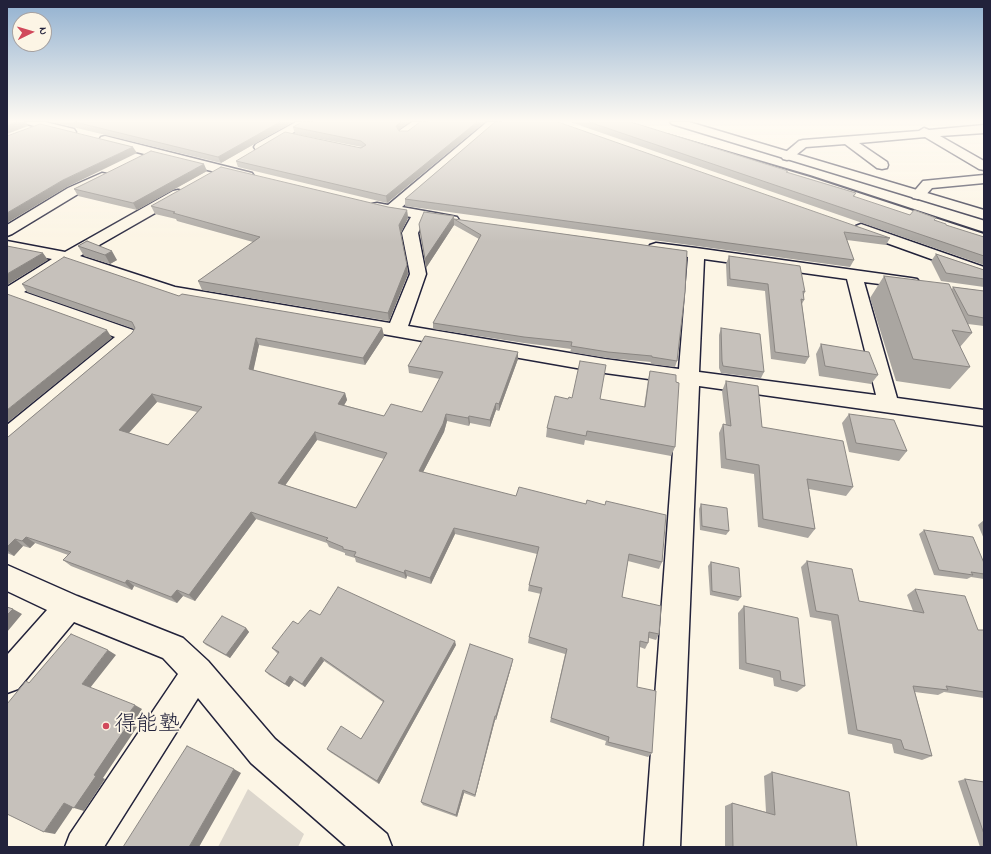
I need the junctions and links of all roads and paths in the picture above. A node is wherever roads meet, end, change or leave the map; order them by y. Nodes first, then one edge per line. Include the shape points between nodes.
1 (192, 162) edge
2 (235, 162) edge
3 (447, 162) edge
4 (807, 162) edge
5 (878, 162) edge
6 (882, 165) dead end
7 (221, 169) junction
8 (116, 170) edge
9 (260, 179) edge
10 (984, 179) edge
11 (201, 181) edge
12 (188, 188) edge
13 (918, 195) junction
14 (367, 204) edge
15 (390, 210) junction
16 (419, 215) junction
17 (984, 215) edge
18 (466, 222) edge
19 (851, 226) edge
20 (7, 231) edge
21 (7, 246) edge
22 (640, 246) edge
23 (696, 253) junction
24 (67, 257) junction
25 (984, 273) edge
26 (854, 275) junction
27 (923, 285) edge
28 (8, 294) edge
29 (397, 330) junction
30 (690, 378) junction
31 (889, 406) junction
32 (984, 418) edge
33 (7, 437) edge
34 (7, 578) edge
35 (68, 606) junction
36 (197, 672) junction
37 (7, 678) edge
38 (83, 847) edge
39 (374, 847) edge
40 (662, 847) edge

1 - 7 street
2 - 7 street
3 - 15 street
4 - 13 street
5 - 6 street
7 - 9 street
7 - 11 street
8 - 20 street via 73,191
10 - 13 street via 928,184
12 - 24 street
13 - 17 street
14 - 15 street
15 - 16 street
16 - 18 street
16 - 29 street via 410,232 418,274
19 - 25 street
21 - 24 street
22 - 23 street
23 - 26 street
23 - 30 street
24 - 28 street
24 - 29 street via 172,292
26 - 27 street
26 - 31 street
28 - 33 street via 129,335
29 - 30 street
30 - 31 street
30 - 40 street
31 - 32 street
34 - 35 street
35 - 36 street via 173,648
35 - 37 street
36 - 38 street
36 - 39 street via 263,750

